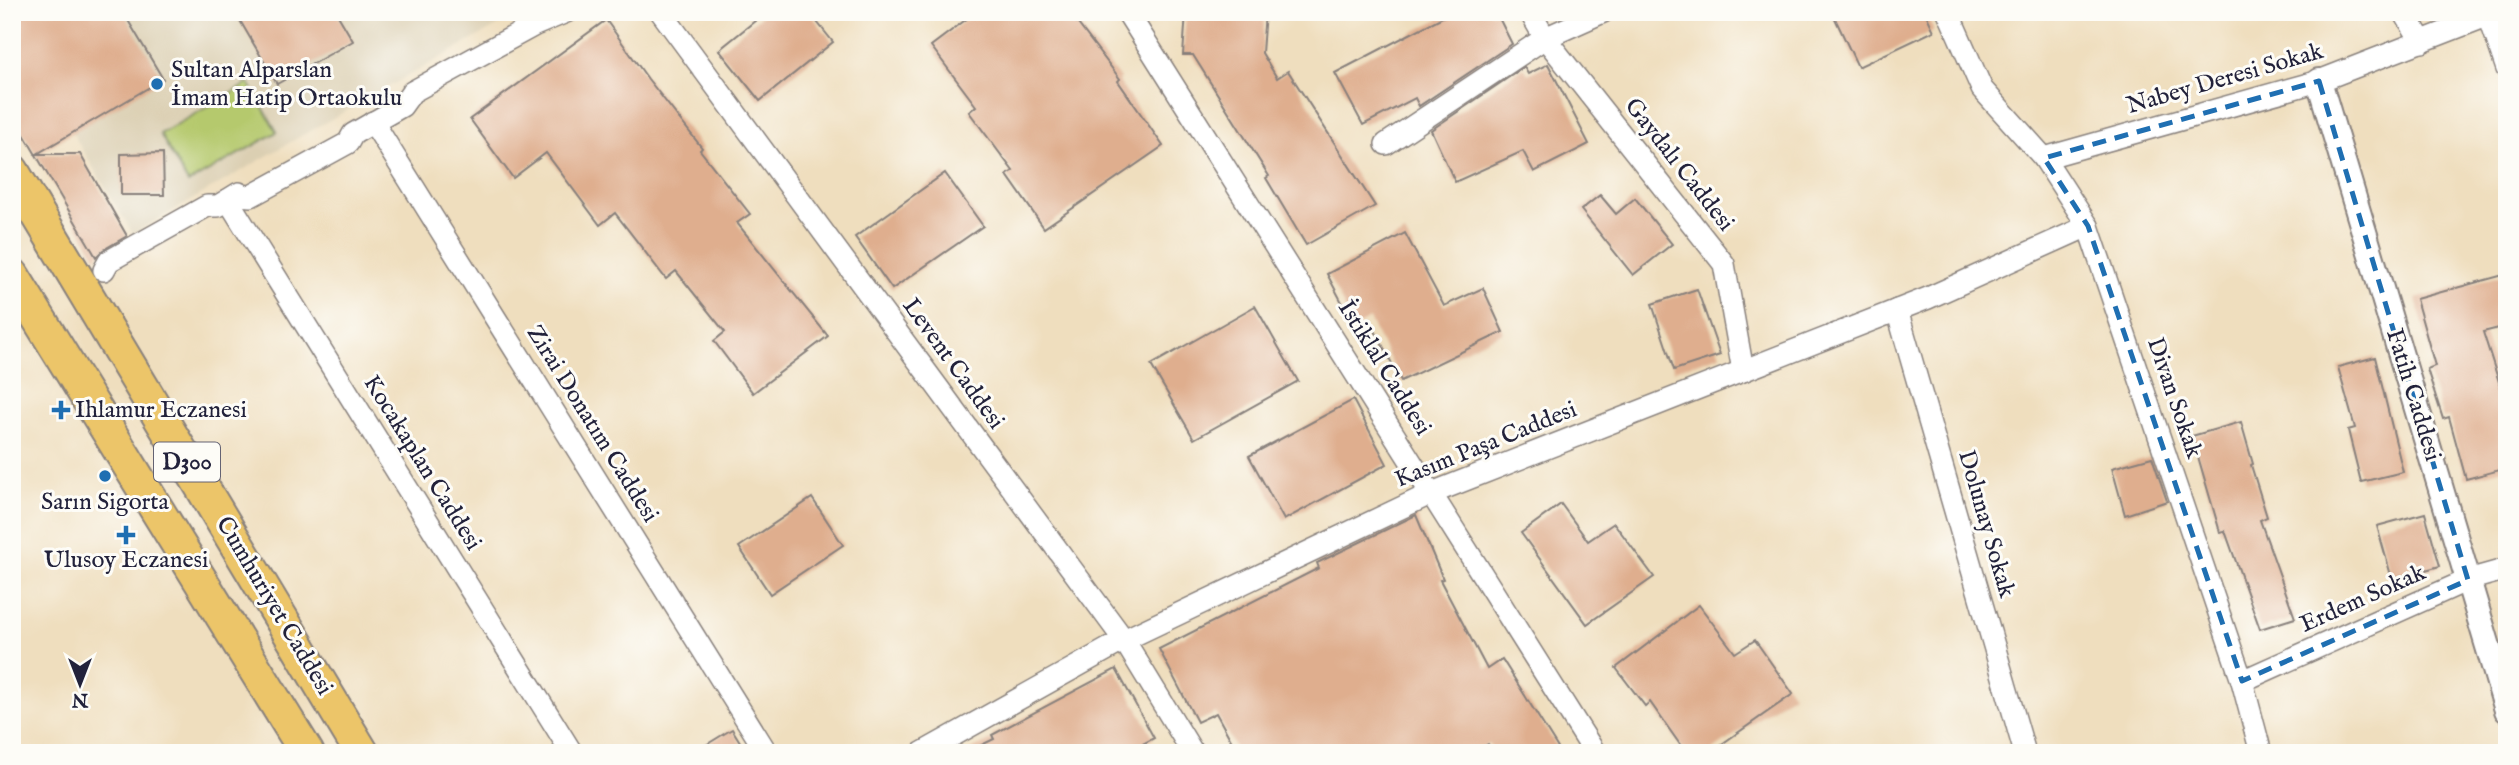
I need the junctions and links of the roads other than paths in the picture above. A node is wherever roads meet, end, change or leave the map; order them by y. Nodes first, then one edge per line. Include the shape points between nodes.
1 (566, 12) edge
2 (577, 12) edge
3 (661, 12) edge
4 (1127, 12) edge
5 (1530, 12) edge
6 (1603, 12) edge
7 (1948, 12) edge
8 (2403, 12) edge
9 (2493, 14) edge
10 (1545, 38) junction
11 (2422, 42) junction
12 (2507, 69) edge
13 (2319, 81) junction
14 (402, 106) junction
15 (373, 122) junction
16 (1386, 144) dead end
17 (2044, 158) junction
18 (12, 171) edge
19 (228, 200) junction
20 (2088, 226) junction
21 (12, 275) edge
22 (92, 277) junction
23 (1897, 310) junction
24 (1743, 371) junction
25 (1432, 493) junction
26 (2507, 569) edge
27 (2468, 580) junction
28 (1124, 640) junction
29 (2242, 681) junction
30 (2507, 710) edge
31 (307, 753) edge
32 (362, 753) edge
33 (572, 753) edge
34 (767, 753) edge
35 (922, 753) edge
36 (1193, 753) edge
37 (1595, 753) edge
38 (2025, 753) edge
39 (2261, 753) edge

1 - 14 street via 412,92
2 - 14 street via 540,39 417,106
3 - 28 street, Levent Caddesi
4 - 25 street, İstiklal Caddesi
5 - 10 street, Gaydalı Caddesi
6 - 10 street
7 - 17 street, Divan Sokak via 1982,89
8 - 11 street
9 - 11 street, Nabey Deresi Sokak
9 - 12 street
10 - 16 street
10 - 24 street, Gaydalı Caddesi via 1724,264
11 - 13 street, Nabey Deresi Sokak
13 - 17 street, Nabey Deresi Sokak
13 - 27 street, Fatih Caddesi
14 - 15 street
15 - 19 street via 353,134 348,143 251,196
15 - 34 street, Zirai Donatım Caddesi
17 - 20 street, Divan Sokak
18 - 22 highway, Cumhuriyet Caddesi / D300
19 - 22 street via 207,206 120,254
19 - 33 street, Kocakaplan Caddesi
20 - 23 street, Kasım Paşa Caddesi
20 - 29 street, Divan Sokak
21 - 31 highway, Cumhuriyet Caddesi / D300
22 - 32 highway, Cumhuriyet Caddesi / D300
23 - 24 street, Kasım Paşa Caddesi
23 - 38 street, Dolunay Sokak
24 - 25 street, Kasım Paşa Caddesi
25 - 28 street, Kasım Paşa Caddesi
25 - 37 street, İstiklal Caddesi
26 - 27 street, Erdem Sokak
27 - 29 street, Erdem Sokak
27 - 30 street, Fatih Caddesi
28 - 35 street, Kasım Paşa Caddesi
28 - 36 street, Levent Caddesi
29 - 39 street, Divan Sokak

